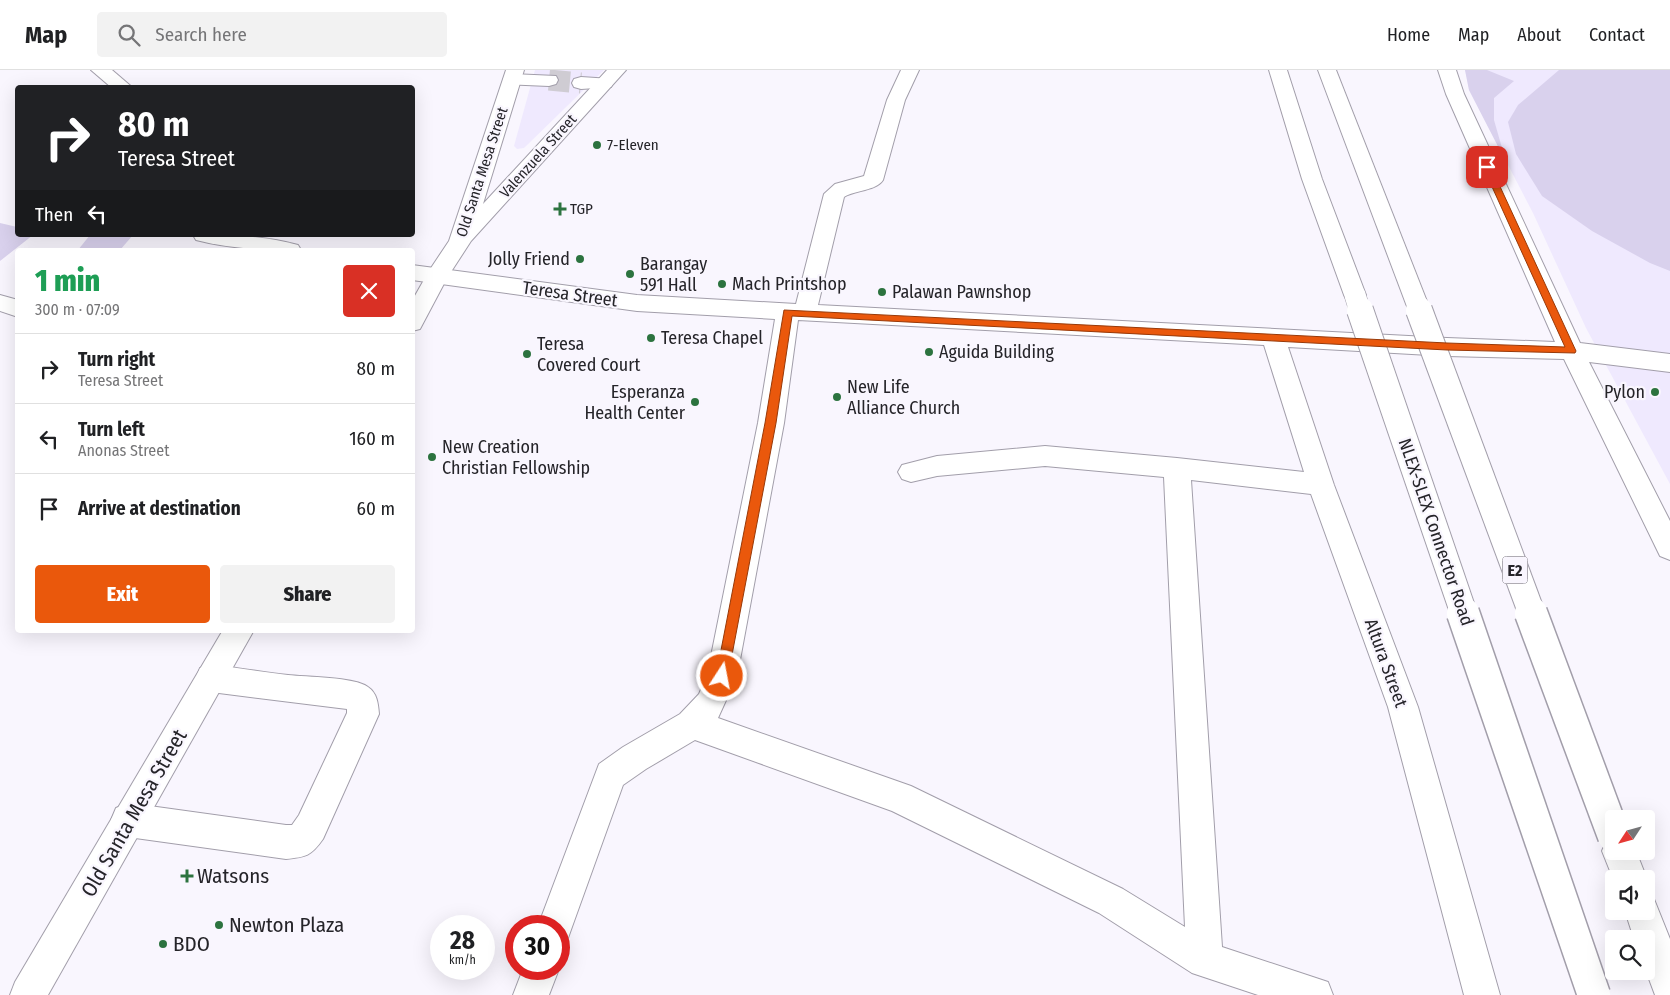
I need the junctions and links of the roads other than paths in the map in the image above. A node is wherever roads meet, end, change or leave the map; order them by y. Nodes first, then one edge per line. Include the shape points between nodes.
1 (100, 70) edge
2 (910, 70) edge
3 (1278, 70) edge
4 (1327, 70) edge
5 (1447, 70) edge
6 (514, 75) edge
7 (611, 77) edge
8 (549, 80) tunnel mouth
9 (581, 83) tunnel mouth
10 (120, 85) edge
11 (488, 156) junction
12 (533, 163) junction
13 (215, 237) edge
14 (460, 242) junction
15 (279, 248) edge
16 (415, 272) edge
17 (437, 276) junction
18 (0, 303) edge
19 (15, 308) edge
20 (796, 313) junction
21 (415, 317) edge
22 (1272, 337) junction
23 (1568, 343) junction
24 (1611, 349) junction
25 (1670, 349) edge
26 (1670, 363) edge
27 (1178, 468) junction
28 (911, 472) dead end
29 (1321, 485) junction
30 (1670, 548) edge
31 (236, 633) edge
32 (211, 678) junction
33 (692, 724) junction
34 (1605, 812) edge
35 (128, 820) junction
36 (560, 915) edge
37 (1645, 920) edge
38 (1205, 960) junction
39 (537, 980) edge
40 (1670, 988) edge
41 (28, 995) edge
42 (531, 995) edge
43 (1315, 995) edge
44 (1482, 995) edge
45 (1594, 995) edge

1 - 10 main road
2 - 20 main road via 896,100 873,180 834,194
3 - 45 main road, NLEX-SLEX Connector Road, bridge via 1312,179 1355,295
4 - 34 main road, E2, bridge
5 - 23 main road via 1519,240
6 - 8 main road
6 - 11 main road, Old Santa Mesa Street
7 - 9 main road
7 - 12 main road, Valenzuela Street
11 - 12 main road via 506,166
11 - 14 main road, Old Santa Mesa Street
12 - 14 main road, Valenzuela Street
13 - 15 main road
14 - 17 main road, Old Santa Mesa Street
16 - 17 main road, Teresa Street
17 - 20 main road, Teresa Street via 637,303
17 - 21 main road, Old Santa Mesa Street
18 - 19 main road
20 - 22 main road, Teresa Street
20 - 33 main road via 771,423 722,676 709,705
22 - 23 main road, Teresa Street via 1447,347
22 - 29 main road, Altura Street
23 - 24 main road, Teresa Street
23 - 30 main road
24 - 25 main road
24 - 26 main road
27 - 28 main road via 1045,456 937,466
27 - 29 main road
27 - 38 main road
29 - 44 main road, Altura Street via 1403,707
31 - 32 main road, Old Santa Mesa Street
32 - 35 main road, Old Santa Mesa Street
32 - 35 main road via 356,696 364,703 363,714 311,828 301,841 286,842
33 - 36 main road via 622,763 610,774
33 - 38 main road via 899,798 1111,901
35 - 41 main road, Old Santa Mesa Street
37 - 40 main road
38 - 43 main road
39 - 42 main road

